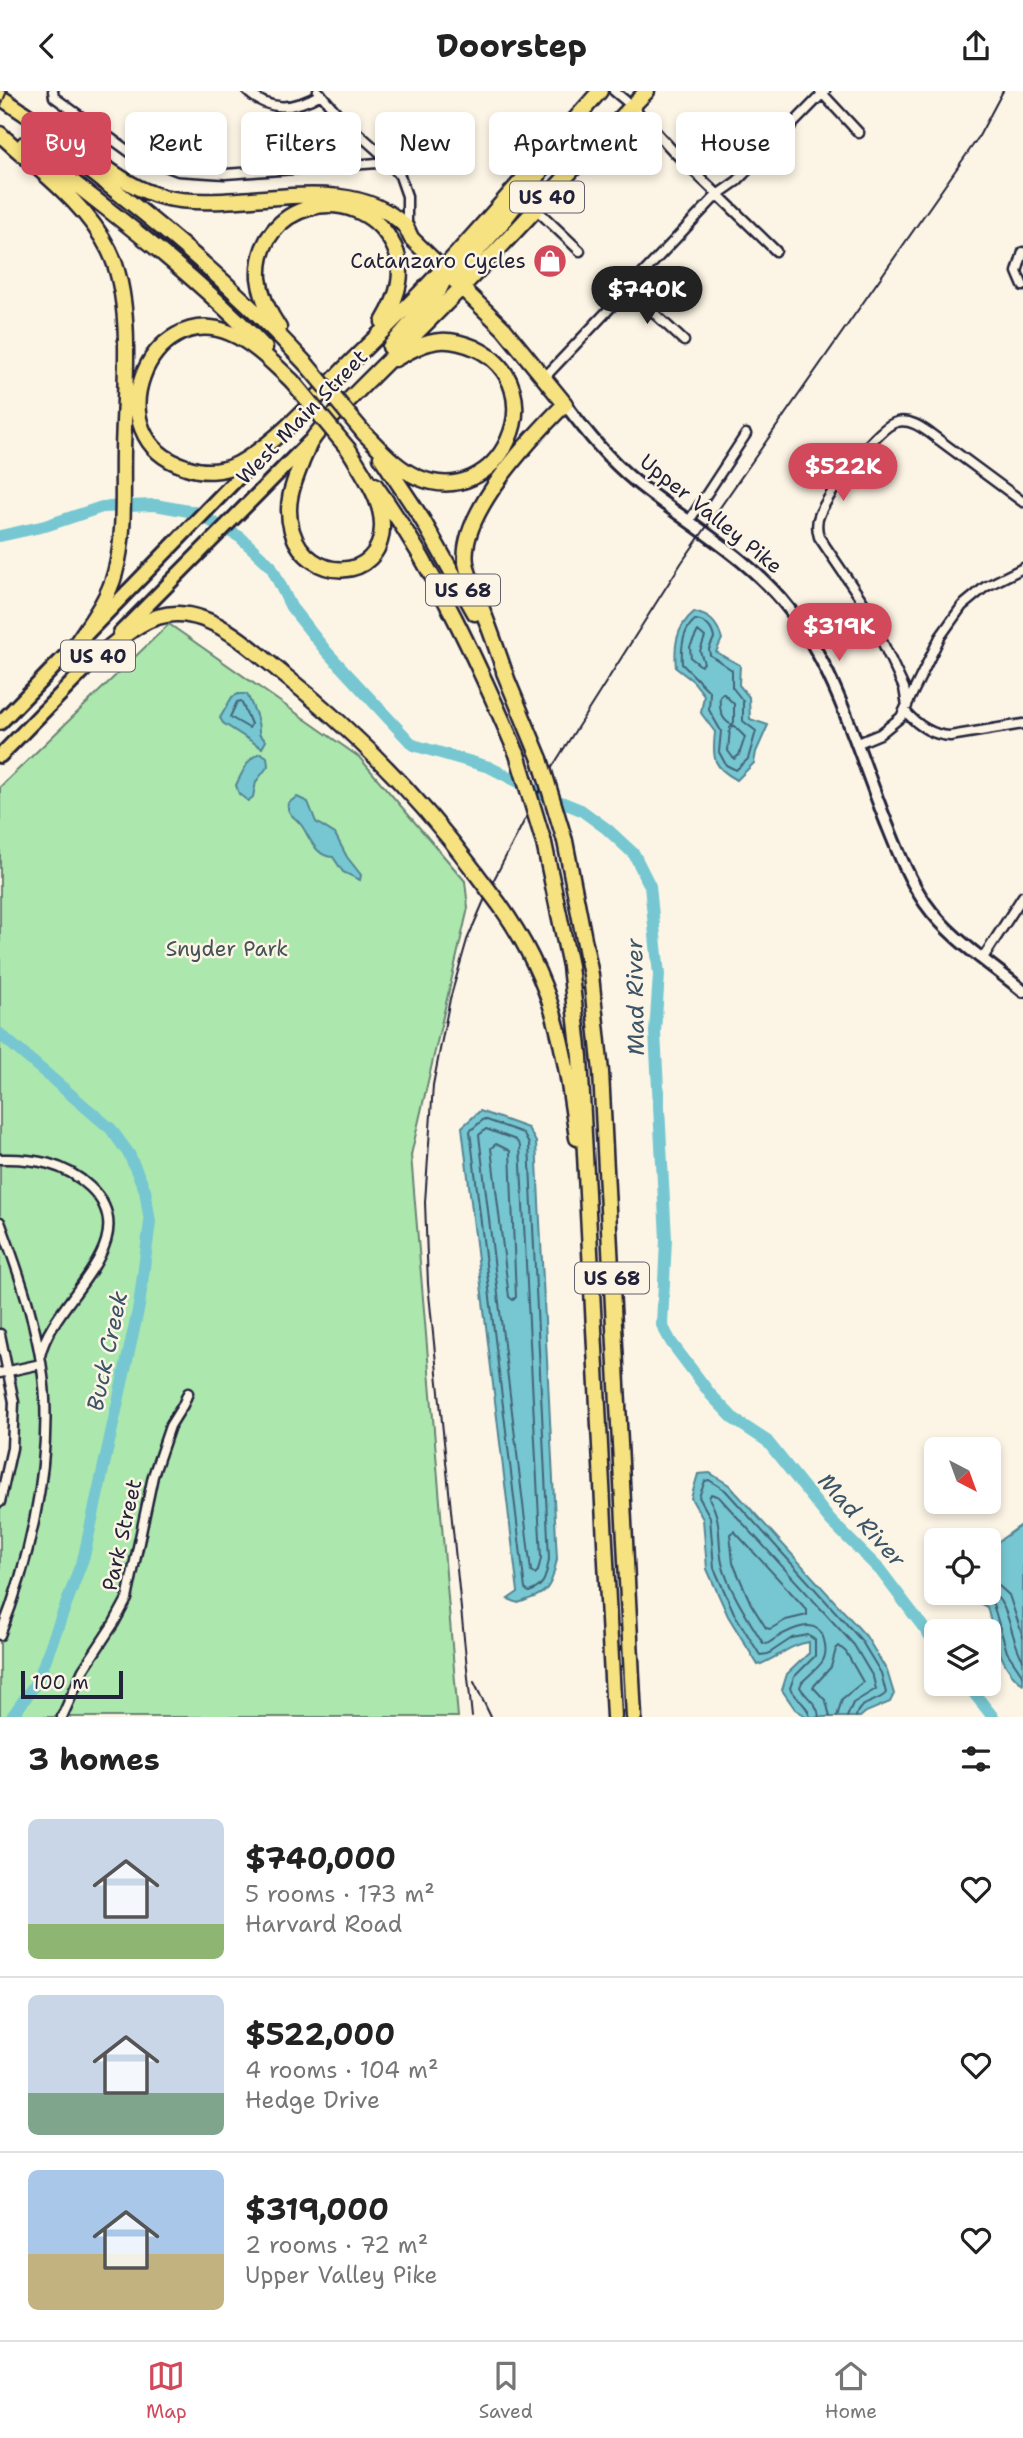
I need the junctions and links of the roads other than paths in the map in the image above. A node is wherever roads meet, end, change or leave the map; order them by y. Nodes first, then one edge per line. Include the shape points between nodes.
1 (53, 91) edge
2 (247, 91) edge
3 (600, 91) edge
4 (614, 91) edge
5 (647, 91) edge
6 (822, 92) edge
7 (319, 93) edge
8 (0, 97) edge
9 (0, 103) edge
10 (632, 106) junction
11 (582, 112) edge
12 (0, 126) edge
13 (859, 133) dead end
14 (0, 134) edge
15 (375, 150) edge
16 (375, 163) edge
17 (398, 175) edge
18 (526, 175) edge
19 (538, 175) edge
20 (718, 195) junction
21 (536, 209) junction
22 (407, 227) junction
23 (580, 251) dead end
24 (776, 251) dead end
25 (1023, 252) edge
26 (442, 270) junction
27 (1023, 286) edge
28 (461, 288) junction
29 (628, 289) junction
30 (684, 341) dead end
31 (370, 342) junction
32 (384, 364) junction
33 (307, 365) junction
34 (544, 378) junction
35 (292, 381) junction
36 (356, 393) junction
37 (565, 404) junction
38 (364, 433) junction
39 (279, 434) junction
40 (746, 434) dead end
41 (311, 440) junction
42 (349, 450) junction
43 (1023, 502) edge
44 (688, 521) junction
45 (1023, 568) edge
46 (74, 647) junction
47 (95, 659) junction
48 (507, 679) junction
49 (906, 709) junction
50 (0, 723) edge
51 (1023, 724) edge
52 (856, 744) junction
53 (0, 756) edge
54 (1023, 896) edge
55 (983, 958) junction
56 (1023, 991) edge
57 (0, 1159) edge
58 (0, 1222) edge
59 (590, 1232) junction
60 (0, 1334) edge
61 (40, 1361) junction
62 (4, 1372) edge
63 (188, 1393) dead end
64 (0, 1502) edge
65 (0, 1635) edge
66 (62, 1717) edge
67 (614, 1717) edge
68 (634, 1717) edge

1 - 16 street via 54,97 131,153 178,171 225,174
2 - 7 street via 279,107 298,106
3 - 11 highway, West Main Street / US 40
4 - 10 street
5 - 10 highway, US 40
6 - 13 street
6 - 20 street
7 - 15 street
8 - 22 highway via 130,184 161,197 220,202 345,197 370,204
9 - 33 highway, US 68 via 173,236 236,291
10 - 20 street
10 - 21 highway, West Main Street / US 40
12 - 35 highway, US 68 via 191,276
14 - 46 highway via 90,221 114,263 124,311 119,558 109,590
17 - 22 street via 407,196
18 - 26 highway, West Main Street / US 40
19 - 28 highway via 462,268
20 - 24 street
20 - 29 street
21 - 23 street
21 - 28 highway, West Main Street / US 40
22 - 26 highway, Upper Valley Pike via 412,239
25 - 27 street via 1017,272
26 - 28 highway, Upper Valley Pike
26 - 31 highway, West Main Street / US 40
26 - 36 highway via 439,290 373,365
28 - 32 highway, West Main Street / US 40
28 - 34 highway, Upper Valley Pike via 504,329
29 - 30 street
29 - 34 street
31 - 33 highway via 400,286 394,245 380,225 353,208 332,204 302,210 276,229 263,251 259,270 265,302
31 - 39 highway, West Main Street / US 40
32 - 36 highway, West Main Street / US 40
32 - 38 highway via 429,342 471,346 490,357 504,373 515,406 514,427 505,449 491,464 472,477 447,483 414,476
33 - 38 highway, US 68, bridge
34 - 37 highway, Upper Valley Pike
35 - 39 highway via 238,337 203,329 181,334 162,346 139,385 139,419 147,437 169,460 188,468 225,469
35 - 42 highway, US 68, bridge
36 - 41 highway, West Main Street / US 40
37 - 44 street, Upper Valley Pike via 617,466
37 - 48 highway via 489,494 468,534 469,576
38 - 48 highway, US 68 via 450,567
39 - 46 main road, West Main Street / US 40
40 - 44 street
41 - 42 highway via 290,489 291,527 299,547 312,561 338,570 369,558 382,527 375,498
41 - 47 main road, West Main Street / US 40
42 - 59 highway, US 68, bridge via 392,508 439,586 517,754 561,919 575,1013
43 - 49 street via 920,426 905,421 892,423 875,436 826,501 817,525 819,537 865,605 904,688
44 - 52 street, Upper Valley Pike via 756,573 789,609 823,664
45 - 49 street via 985,587 962,606 940,637
46 - 50 main road, West Main Street / US 40
47 - 53 main road, West Main Street / US 40
47 - 59 highway, bridge via 155,617 189,615 215,624 260,655 354,735 414,797 475,871 535,963 555,1015 570,1080
48 - 68 highway, US 68, bridge via 540,759 565,841 591,975 601,1072
49 - 51 street via 915,722 940,735
49 - 52 street via 880,734
52 - 55 street, Upper Valley Pike via 918,892 937,918
54 - 55 street
55 - 56 street, Upper Valley Pike
57 - 61 street via 40,1161 65,1169 95,1191 108,1216 109,1235 103,1252 62,1311
58 - 61 street
59 - 67 highway, US 68
60 - 62 street
61 - 62 street
61 - 65 street via 46,1414 41,1473 29,1538
62 - 64 street via 14,1402
63 - 66 street, Park Street via 170,1426 153,1476 127,1599 83,1670

